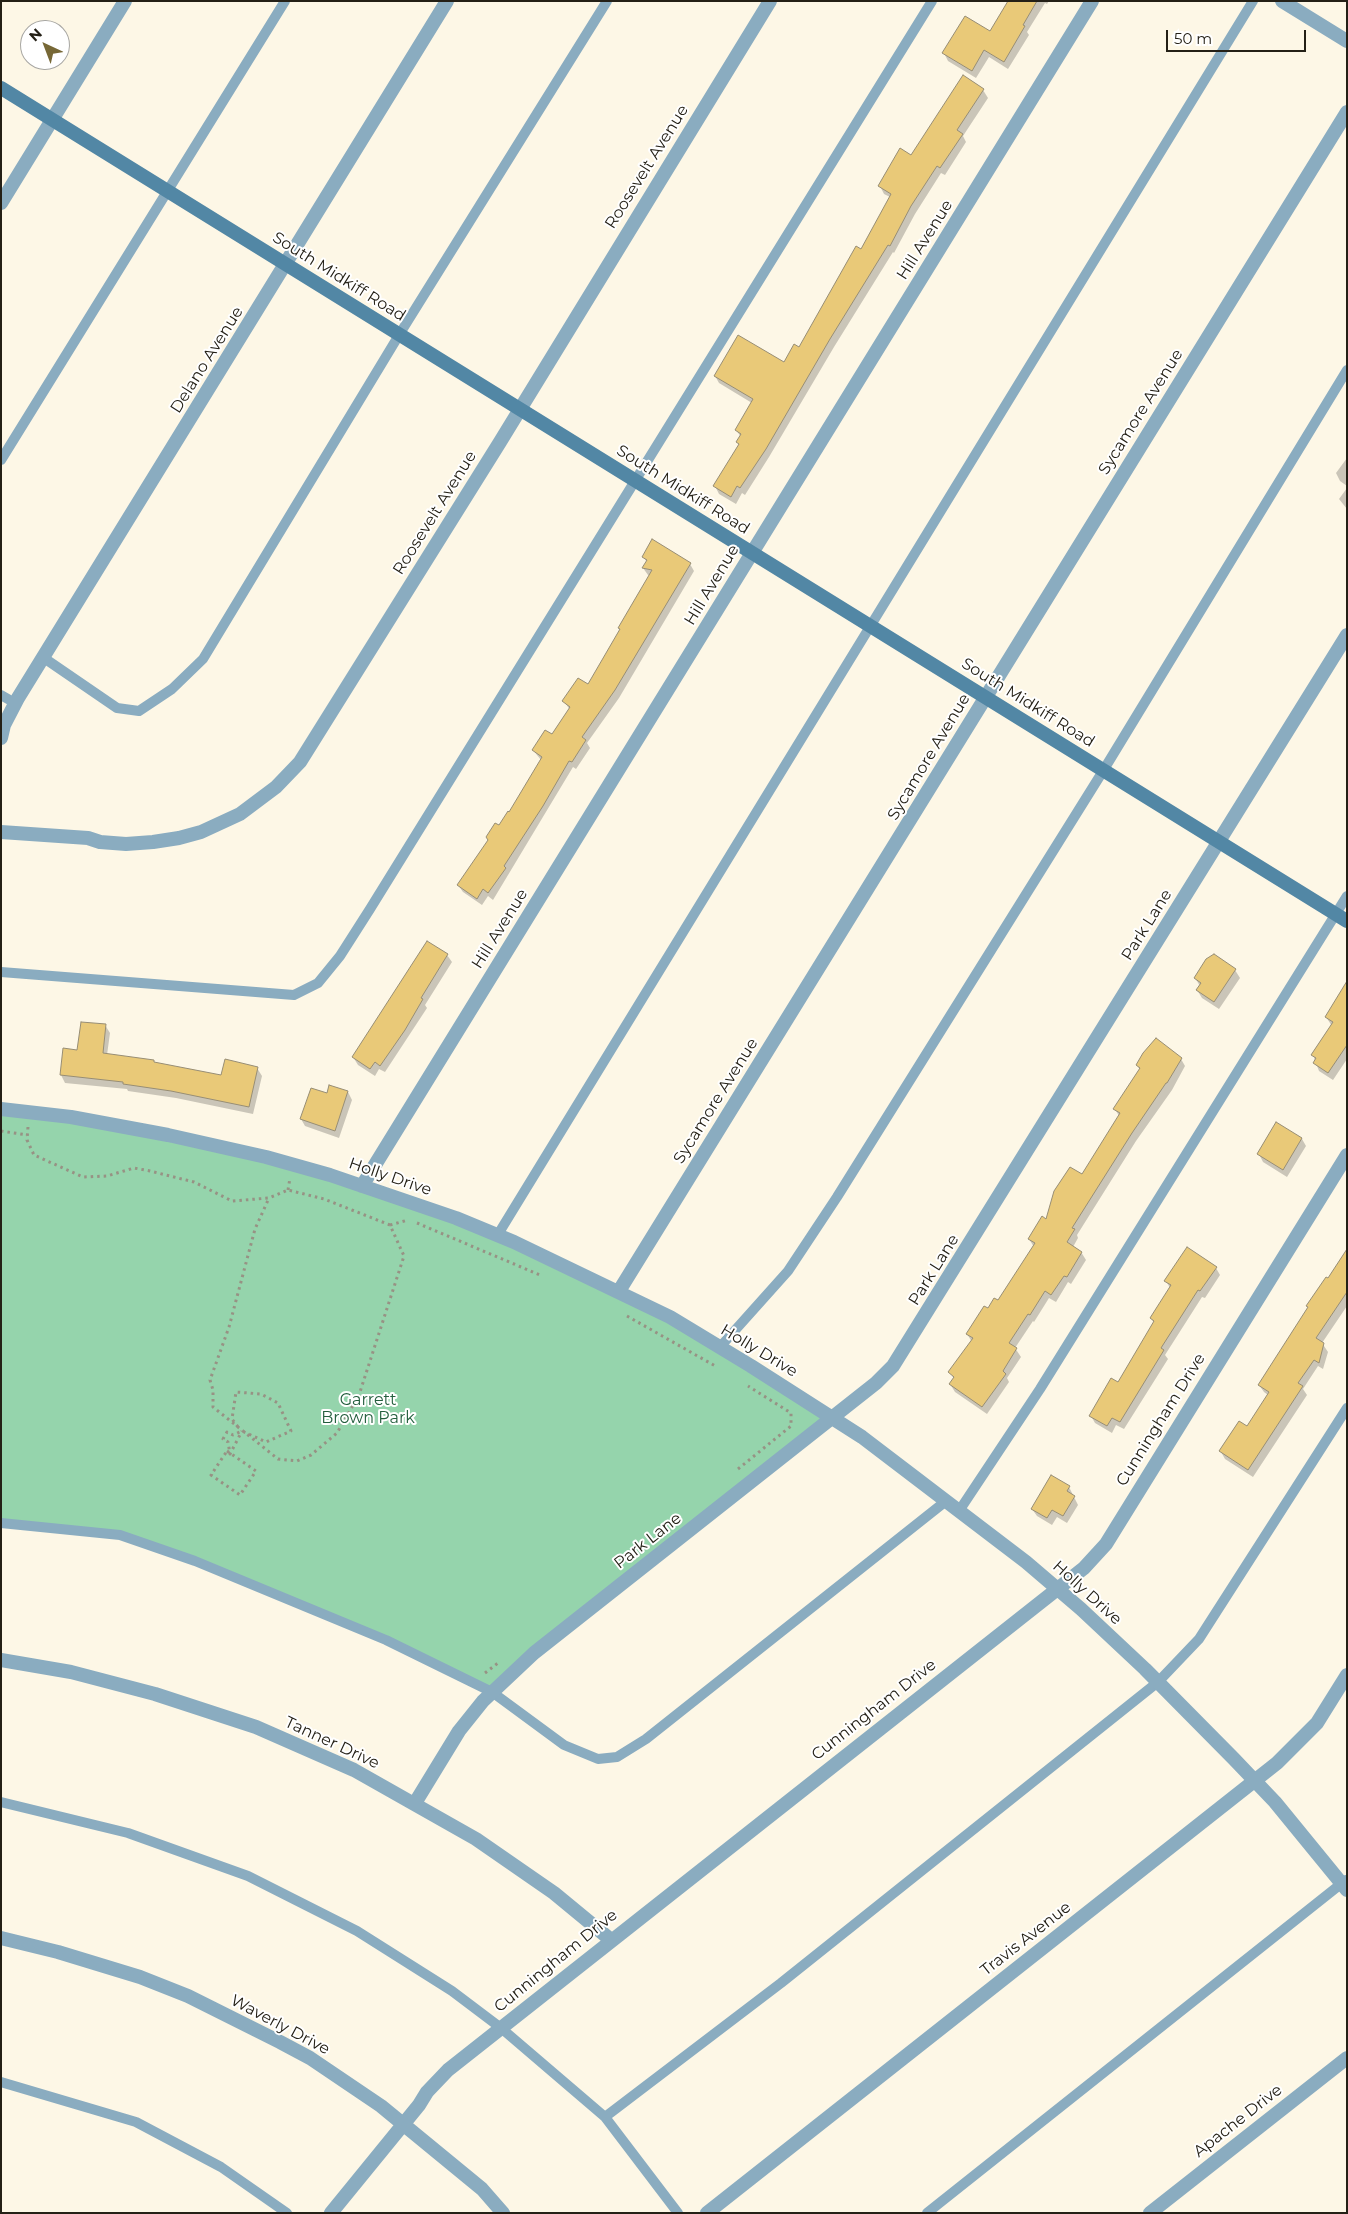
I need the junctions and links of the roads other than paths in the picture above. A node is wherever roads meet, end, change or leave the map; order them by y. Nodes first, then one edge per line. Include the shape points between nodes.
1 (125, 1) edge
2 (285, 1) edge
3 (447, 1) edge
4 (606, 1) edge
5 (770, 1) edge
6 (932, 1) edge
7 (1092, 1) edge
8 (1253, 1) edge
9 (1282, 1) edge
10 (1347, 41) edge
11 (1, 88) edge
12 (1347, 112) edge
13 (52, 120) junction
14 (167, 191) junction
15 (1, 203) edge
16 (286, 264) junction
17 (399, 335) junction
18 (1347, 370) edge
19 (519, 410) junction
20 (1, 460) edge
21 (636, 482) junction
22 (752, 553) junction
23 (870, 626) junction
24 (1347, 635) edge
25 (44, 658) junction
26 (1, 695) edge
27 (986, 697) junction
28 (15, 703) junction
29 (1, 741) edge
30 (1103, 771) junction
31 (1, 832) edge
32 (1219, 843) junction
33 (1347, 896) edge
34 (1341, 918) edge
35 (1, 972) edge
36 (1, 1109) edge
37 (1347, 1155) edge
38 (362, 1186) junction
39 (497, 1236) junction
40 (619, 1291) junction
41 (720, 1347) junction
42 (1347, 1408) edge
43 (832, 1419) junction
44 (946, 1501) junction
45 (959, 1511) junction
46 (1, 1523) edge
47 (1057, 1589) junction
48 (1, 1660) edge
49 (1347, 1675) edge
50 (1158, 1682) junction
51 (492, 1692) junction
52 (1255, 1781) junction
53 (1, 1802) edge
54 (415, 1803) junction
55 (1345, 1884) edge
56 (1, 1938) edge
57 (611, 1940) junction
58 (500, 2028) junction
59 (1347, 2058) edge
60 (1, 2082) edge
61 (605, 2117) junction
62 (403, 2123) junction
63 (287, 2213) edge
64 (331, 2213) edge
65 (504, 2213) edge
66 (678, 2213) edge
67 (707, 2213) edge
68 (927, 2213) edge
69 (1150, 2213) edge

1 - 13 street
2 - 14 lane
3 - 16 street, Delano Avenue
4 - 17 lane
5 - 19 street, Roosevelt Avenue
6 - 21 lane
7 - 22 street, Hill Avenue
8 - 23 lane
9 - 10 street
11 - 13 main road, South Midkiff Road
12 - 27 street, Sycamore Avenue
13 - 14 main road, South Midkiff Road
13 - 15 street
14 - 16 main road, South Midkiff Road
14 - 20 lane
16 - 17 main road, South Midkiff Road
16 - 25 street, Delano Avenue
17 - 19 main road, South Midkiff Road
17 - 25 lane via 203,659 172,689 139,710 117,708
18 - 30 lane
19 - 21 main road, South Midkiff Road
19 - 31 street, Roosevelt Avenue via 309,749 276,787 229,820 201,832 168,840 115,843
21 - 22 main road, South Midkiff Road
21 - 35 lane via 340,956 318,983 294,994
22 - 23 main road, South Midkiff Road
22 - 38 street, Hill Avenue
23 - 27 main road, South Midkiff Road
23 - 39 lane
24 - 32 street, Park Lane
25 - 28 street, Delano Avenue
26 - 28 lane
27 - 30 main road, South Midkiff Road
27 - 40 street, Sycamore Avenue
28 - 29 street, Delano Avenue via 4,724
30 - 32 main road, South Midkiff Road
30 - 41 lane via 788,1271
32 - 34 main road, South Midkiff Road
32 - 43 street, Park Lane via 903,1353 876,1383
33 - 34 lane
34 - 45 lane
36 - 38 street, Holly Drive via 104,1122 234,1150
37 - 47 street, Cunningham Drive via 1106,1544 1084,1568
38 - 39 street, Holly Drive via 456,1218
39 - 40 street, Holly Drive
40 - 41 street, Holly Drive
41 - 43 street, Holly Drive
42 - 50 lane via 1199,1640
43 - 44 street, Holly Drive via 862,1437
43 - 51 street, Park Lane via 534,1653
44 - 45 street, Holly Drive
44 - 51 lane via 646,1738 617,1757 598,1759 564,1745
45 - 47 street, Holly Drive
46 - 51 lane via 120,1535 195,1561 376,1637
47 - 50 street, Holly Drive
47 - 57 street, Cunningham Drive
48 - 54 street, Tanner Drive via 114,1682 256,1727 354,1770
49 - 52 street, Travis Avenue via 1317,1722
50 - 52 street, Holly Drive
50 - 61 lane via 781,1983
51 - 54 street, Park Lane via 458,1731
52 - 55 street, Holly Drive
52 - 67 street, Travis Avenue
53 - 58 lane via 128,1833 248,1876 357,1931 452,1991
54 - 57 street, Tanner Drive via 484,1844 554,1893
55 - 68 lane
56 - 62 street, Waverly Drive via 107,1966 188,1996 310,2058
57 - 58 street, Cunningham Drive
58 - 61 lane
58 - 62 street, Cunningham Drive via 442,2076
59 - 69 street, Apache Drive
60 - 63 lane via 136,2122 221,2167
61 - 66 lane
62 - 64 street, Cunningham Drive
62 - 65 street, Waverly Drive via 482,2189

